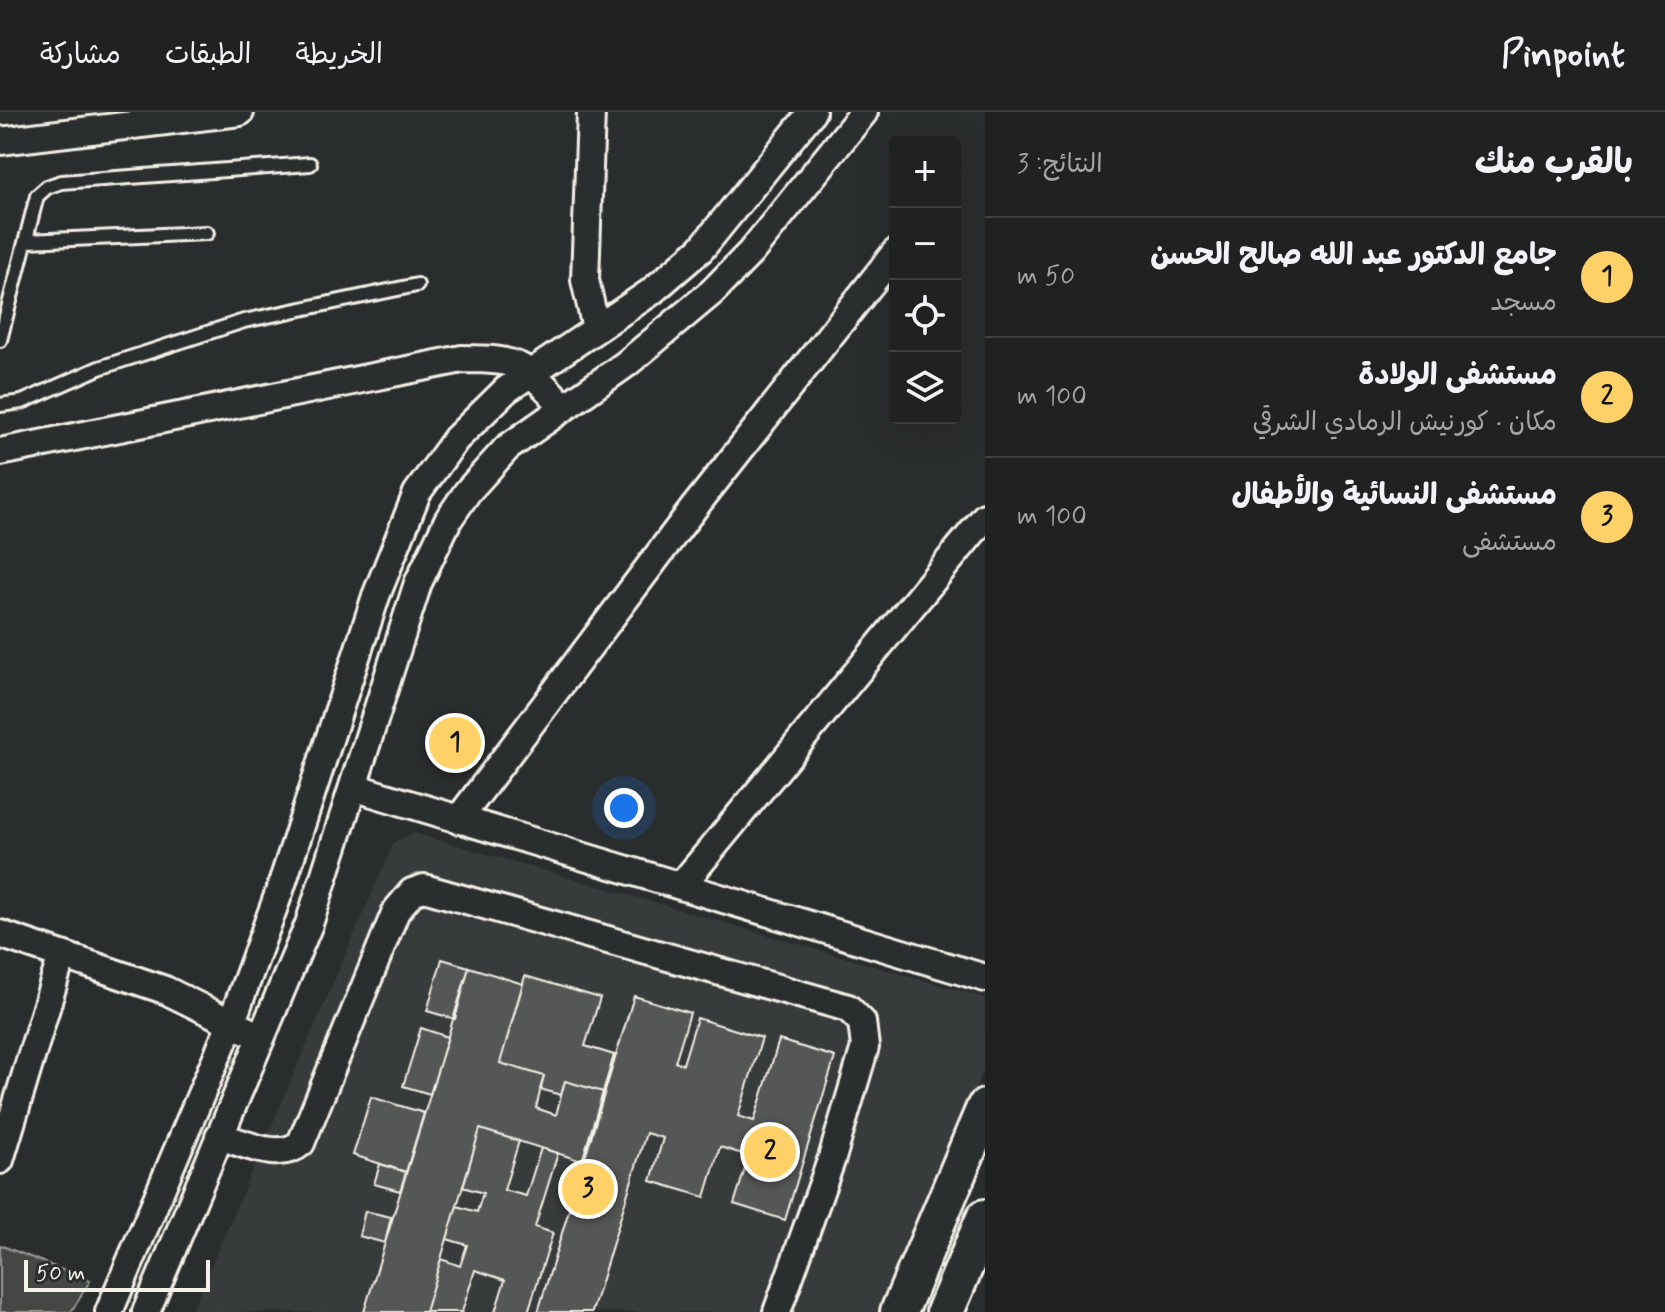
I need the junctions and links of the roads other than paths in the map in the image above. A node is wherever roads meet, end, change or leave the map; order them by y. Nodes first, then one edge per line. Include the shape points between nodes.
1 (240, 112) edge
2 (591, 112) edge
3 (812, 112) edge
4 (864, 112) edge
5 (0, 141) edge
6 (310, 164) dead end
7 (207, 233) dead end
8 (27, 241) junction
9 (889, 261) edge
10 (417, 285) dead end
11 (596, 328) junction
12 (0, 340) edge
13 (532, 372) junction
14 (0, 405) edge
15 (563, 406) junction
16 (0, 452) edge
17 (985, 517) edge
18 (353, 787) junction
19 (458, 820) junction
20 (681, 886) junction
21 (0, 934) edge
22 (62, 955) junction
23 (985, 978) edge
24 (232, 1021) junction
25 (262, 1039) junction
26 (985, 1108) edge
27 (219, 1136) junction
28 (0, 1160) edge
29 (985, 1218) edge
30 (109, 1312) edge
31 (146, 1312) edge
32 (777, 1312) edge
33 (899, 1312) edge
34 (945, 1312) edge

1 - 5 street
2 - 11 street via 585,272
3 - 11 street via 701,249 651,292
4 - 15 street via 712,292 626,364
6 - 8 lane via 61,182 37,196
7 - 8 lane
8 - 12 lane
9 - 19 street
10 - 14 lane via 244,321 99,368 22,402
11 - 13 street
13 - 15 street
13 - 16 street via 498,360 444,361
13 - 24 street via 450,446 403,522
15 - 18 street via 507,448 448,520 418,583
17 - 20 street
18 - 19 street
18 - 25 street via 309,924
19 - 20 street
20 - 23 street
21 - 22 street
22 - 24 street via 186,998
22 - 28 street
24 - 25 street
24 - 30 street
25 - 27 street
26 - 33 main road
27 - 31 street
27 - 32 street via 286,1153 301,1143 396,911 412,892 424,888 848,1008 862,1022 865,1047
29 - 34 main road

